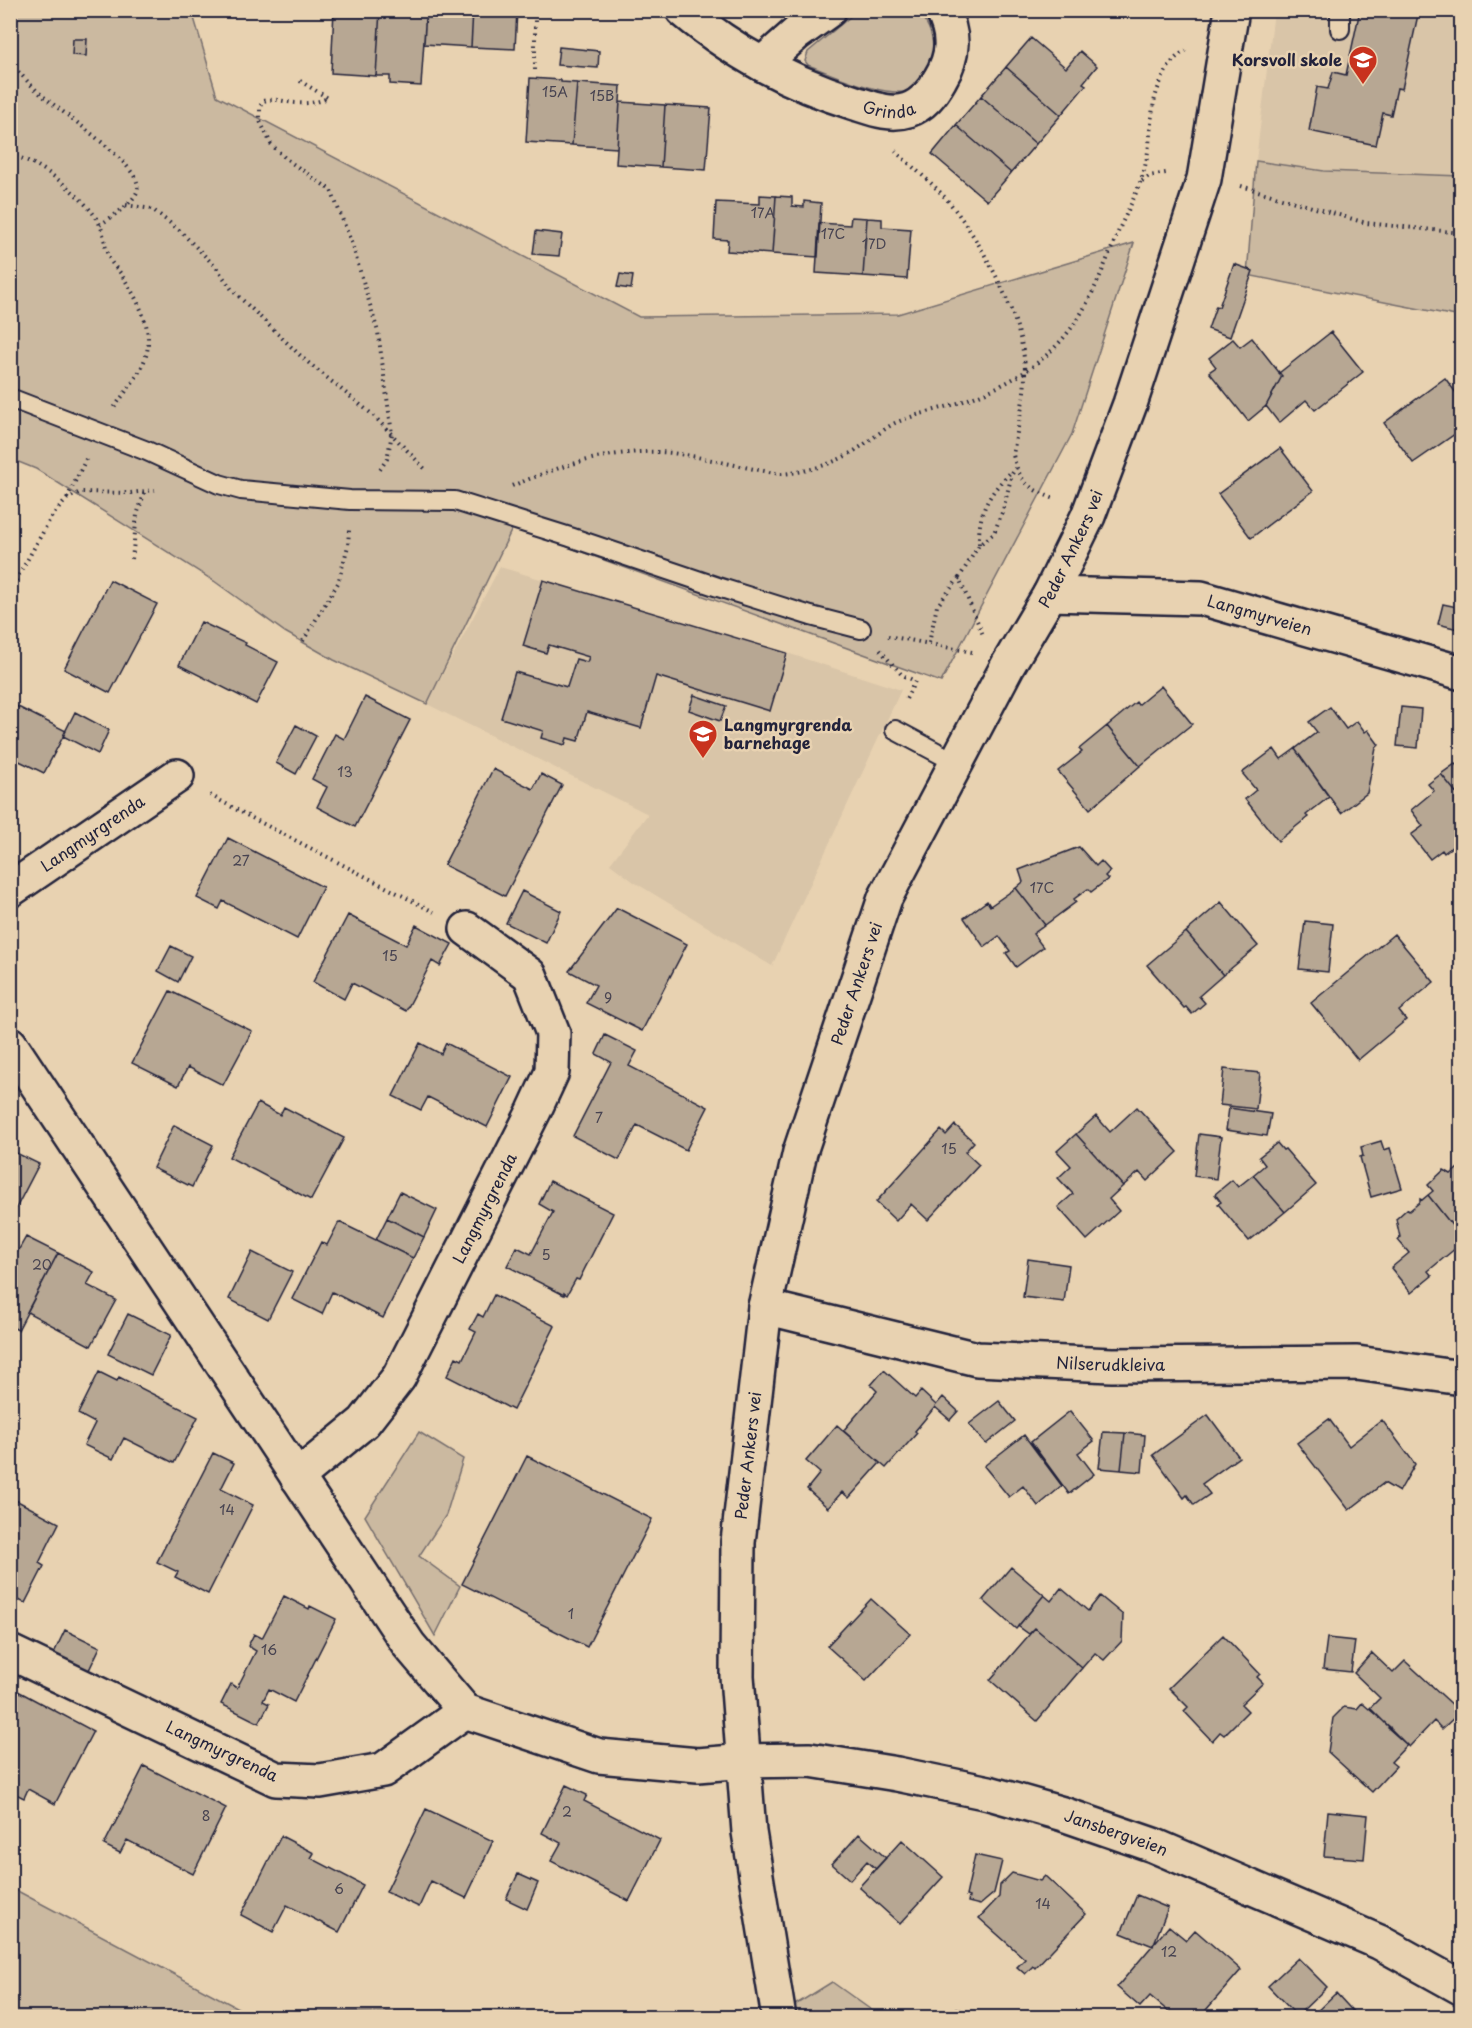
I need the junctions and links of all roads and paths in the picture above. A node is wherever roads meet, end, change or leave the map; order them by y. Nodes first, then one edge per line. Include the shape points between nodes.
1 (535, 10) edge
2 (683, 10) edge
3 (829, 10) edge
4 (942, 10) edge
5 (1232, 10) edge
6 (1340, 10) edge
7 (1340, 29) dead end
8 (1189, 50) dead end
9 (10, 63) edge
10 (762, 64) junction
11 (535, 70) dead end
12 (300, 81) dead end
13 (10, 140) edge
14 (891, 147) dead end
15 (10, 156) edge
16 (19, 156) junction
17 (1167, 173) dead end
18 (1141, 181) junction
19 (1238, 185) dead end
20 (126, 205) junction
21 (100, 225) junction
22 (1461, 233) edge
23 (1026, 372) junction
24 (10, 398) edge
25 (97, 431) junction
26 (392, 434) junction
27 (1016, 468) junction
28 (156, 490) dead end
29 (145, 491) junction
30 (67, 499) junction
31 (1055, 499) dead end
32 (350, 500) junction
33 (455, 501) junction
34 (979, 545) junction
35 (132, 559) dead end
36 (959, 578) junction
37 (10, 591) edge
38 (1050, 594) junction
39 (861, 629) junction
40 (985, 639) dead end
41 (303, 641) dead end
42 (929, 643) junction
43 (970, 652) dead end
44 (1461, 673) edge
45 (895, 730) joint
46 (957, 763) junction
47 (177, 776) joint
48 (10, 890) edge
49 (467, 929) joint
50 (10, 1044) edge
51 (765, 1307) junction
52 (1461, 1378) edge
53 (297, 1477) junction
54 (10, 1652) edge
55 (465, 1711) junction
56 (745, 1761) junction
57 (1461, 1988) edge
58 (10, 2015) edge
59 (14, 2018) edge
60 (779, 2018) edge

1 - 11 path
2 - 10 street, Grinda via 728,45
3 - 10 street
4 - 10 street, Grinda via 952,40 946,69 927,98 906,111 884,112 813,90
5 - 38 street, Peder Ankers vei via 1204,179 1126,415 1088,516
6 - 7 lane
8 - 18 path via 1178,54 1159,86
9 - 20 path via 42,96 115,153 138,186 136,196
12 - 26 path via 328,98 299,103 272,98 260,106 260,121 271,144 286,159 331,190 378,332
13 - 16 path
14 - 23 path via 946,199 971,231 1011,308
15 - 16 path
16 - 21 path via 38,164 78,197
17 - 18 path
18 - 23 path via 1088,303 1055,347
19 - 22 path via 1366,223
20 - 21 path
20 - 26 path via 152,209 179,230 216,267 233,291 305,360
21 - 25 path via 110,258 146,321 148,339 147,356 136,376
23 - 27 path via 1014,455
23 - 33 path via 1005,385 895,423 855,451 799,472 781,474 671,453 633,453 573,463 498,492
24 - 25 lane
25 - 30 path
25 - 32 lane via 241,490
26 - 32 path via 387,459
27 - 31 path via 1035,492
27 - 34 path via 994,533
27 - 34 path via 984,505 978,526
28 - 29 path
29 - 30 path via 80,492
29 - 35 path via 137,515
30 - 37 path via 52,516
32 - 33 lane
32 - 41 path via 348,546 338,584
33 - 39 lane
34 - 36 path
36 - 40 path
36 - 42 path via 937,606
38 - 44 street, Langmyrveien via 1201,598
38 - 46 street, Peder Ankers vei
39 - 42 path
39 - 45 path via 902,675 915,681
42 - 43 path
45 - 46 lane
46 - 51 street, Peder Ankers vei via 885,898 800,1152
47 - 48 street, Langmyrgrenda
47 - 49 path
49 - 53 street, Langmyrgrenda via 530,975 553,1033 552,1072 399,1377 364,1422
50 - 53 street
51 - 52 street, Nilserudkleiva via 978,1359 1112,1365 1357,1363
51 - 56 street, Peder Ankers vei via 738,1542 737,1676
53 - 55 street via 409,1645
54 - 55 street, Langmyrgrenda via 276,1779 320,1781 383,1770
55 - 56 street via 599,1756 698,1765
56 - 57 street, Jansbergveien via 810,1760 876,1770 988,1793 1063,1814 1153,1845 1379,1942
56 - 60 street, Peder Ankers vei via 749,1832
58 - 59 path

